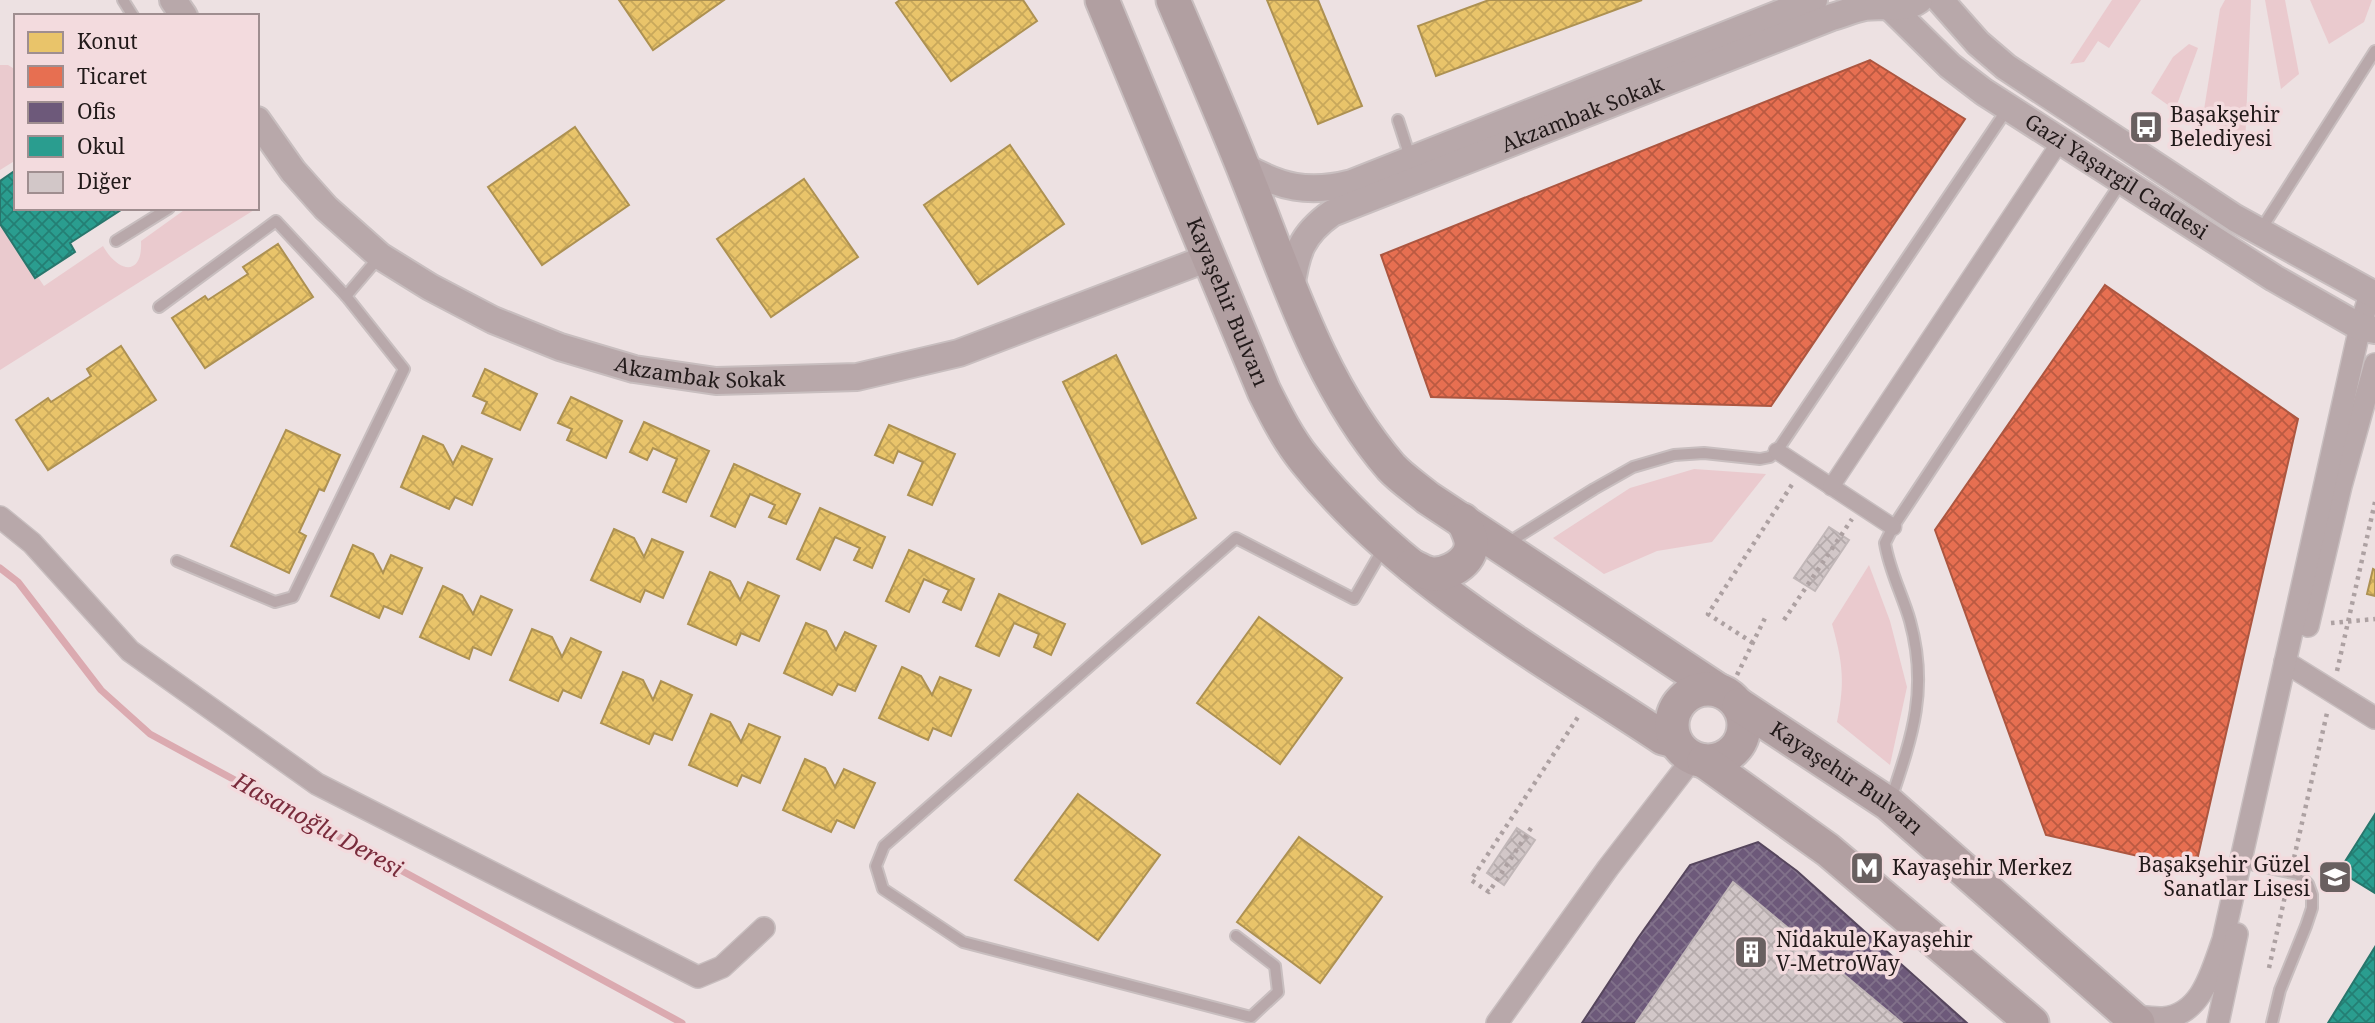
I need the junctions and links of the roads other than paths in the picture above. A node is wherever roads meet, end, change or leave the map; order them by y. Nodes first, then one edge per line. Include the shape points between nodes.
1 (1102, 0) edge
2 (1173, 0) edge
3 (1814, 0) edge
4 (1919, 0) edge
5 (1940, 0) edge
6 (1885, 2) edge
7 (2375, 51) edge
8 (2027, 81) junction
9 (2008, 108) junction
10 (1398, 120) dead end
11 (259, 123) edge
12 (2060, 142) junction
13 (1242, 165) junction
14 (1415, 169) junction
15 (2122, 181) junction
16 (166, 210) edge
17 (2260, 231) junction
18 (116, 241) dead end
19 (380, 256) junction
20 (1208, 258) junction
21 (1291, 289) junction
22 (2372, 295) edge
23 (346, 296) junction
24 (159, 307) dead end
25 (2368, 328) edge
26 (2375, 364) edge
27 (1777, 451) junction
28 (1831, 487) junction
29 (0, 517) edge
30 (1463, 520) junction
31 (1893, 527) junction
32 (1386, 545) junction
33 (1503, 546) junction
34 (1468, 555) junction
35 (177, 561) dead end
36 (1412, 566) junction
37 (2291, 666) junction
38 (1728, 697) junction
39 (2375, 719) edge
40 (1691, 753) junction
41 (1889, 804) junction
42 (2254, 865) junction
43 (764, 928) dead end
44 (1236, 936) dead end
45 (2134, 1019) edge
46 (1497, 1023) edge
47 (2032, 1023) edge
48 (2218, 1023) edge
49 (2272, 1023) edge

1 - 20 main road, Kayaşehir Bulvarı
2 - 13 main road, Kayaşehir Bulvarı
3 - 14 street, Akzambak Sokak
4 - 6 street, Akzambak Sokak via 1903,8
5 - 8 street, Gazi Yaşargil Caddesi via 1978,43
6 - 9 street, Gazi Yaşargil Caddesi via 1950,66
6 - 14 street, Akzambak Sokak via 1832,17
7 - 17 lane
8 - 9 street
8 - 17 street, Gazi Yaşargil Caddesi
9 - 12 street, Gazi Yaşargil Caddesi
9 - 27 lane
10 - 14 lane
11 - 19 street, Akzambak Sokak via 293,171
12 - 15 street, Gazi Yaşargil Caddesi
12 - 28 street
13 - 14 street, Akzambak Sokak via 1290,187 1331,188
13 - 21 main road, Kayaşehir Bulvarı
14 - 21 street, Akzambak Sokak via 1317,223 1302,241
15 - 25 street, Gazi Yaşargil Caddesi via 2274,278
15 - 31 lane
16 - 18 lane
17 - 22 street, Gazi Yaşargil Caddesi
19 - 20 street, Akzambak Sokak via 493,320 560,347 634,369 716,381 857,377 959,353
19 - 23 lane
20 - 32 main road, Kayaşehir Bulvarı via 1282,427 1319,476
21 - 30 main road, Kayaşehir Bulvarı via 1335,387 1392,468
22 - 25 street, Gazi Yaşargil Caddesi
23 - 24 lane via 276,221
23 - 35 lane via 404,369 293,597 275,602
25 - 37 street
26 - 37 street via 2308,625
27 - 28 street
27 - 33 lane via 1760,459 1674,455 1633,467
28 - 31 street
29 - 43 street via 32,543 130,651 317,784 698,977 722,967
30 - 33 main road, Kayaşehir Bulvarı
30 - 34 main road via 1472,543
31 - 41 lane via 1886,549 1910,623 1920,689 1911,741
32 - 36 main road, Kayaşehir Bulvarı
32 - 44 lane via 1354,599 1236,538 884,846 876,866 883,889 962,942 1251,1017 1278,992 1275,966
33 - 34 lane
33 - 38 main road, Kayaşehir Bulvarı
34 - 36 main road, Kayaşehir Bulvarı via 1451,571 1440,574
36 - 40 main road, Kayaşehir Bulvarı via 1457,601
37 - 39 street
37 - 42 street
37 - 45 street via 2223,940 2207,986 2183,1012
38 - 40 main road, Kayaşehir Bulvarı via 1743,716 1742,739 1727,757 1716,761
38 - 40 main road via 1697,690 1678,705 1672,729
38 - 41 main road, Kayaşehir Bulvarı
40 - 46 street
40 - 47 main road, Kayaşehir Bulvarı via 1828,850
41 - 45 main road, Kayaşehir Bulvarı
42 - 48 street
42 - 49 lane via 2298,874 2312,895 2312,908

